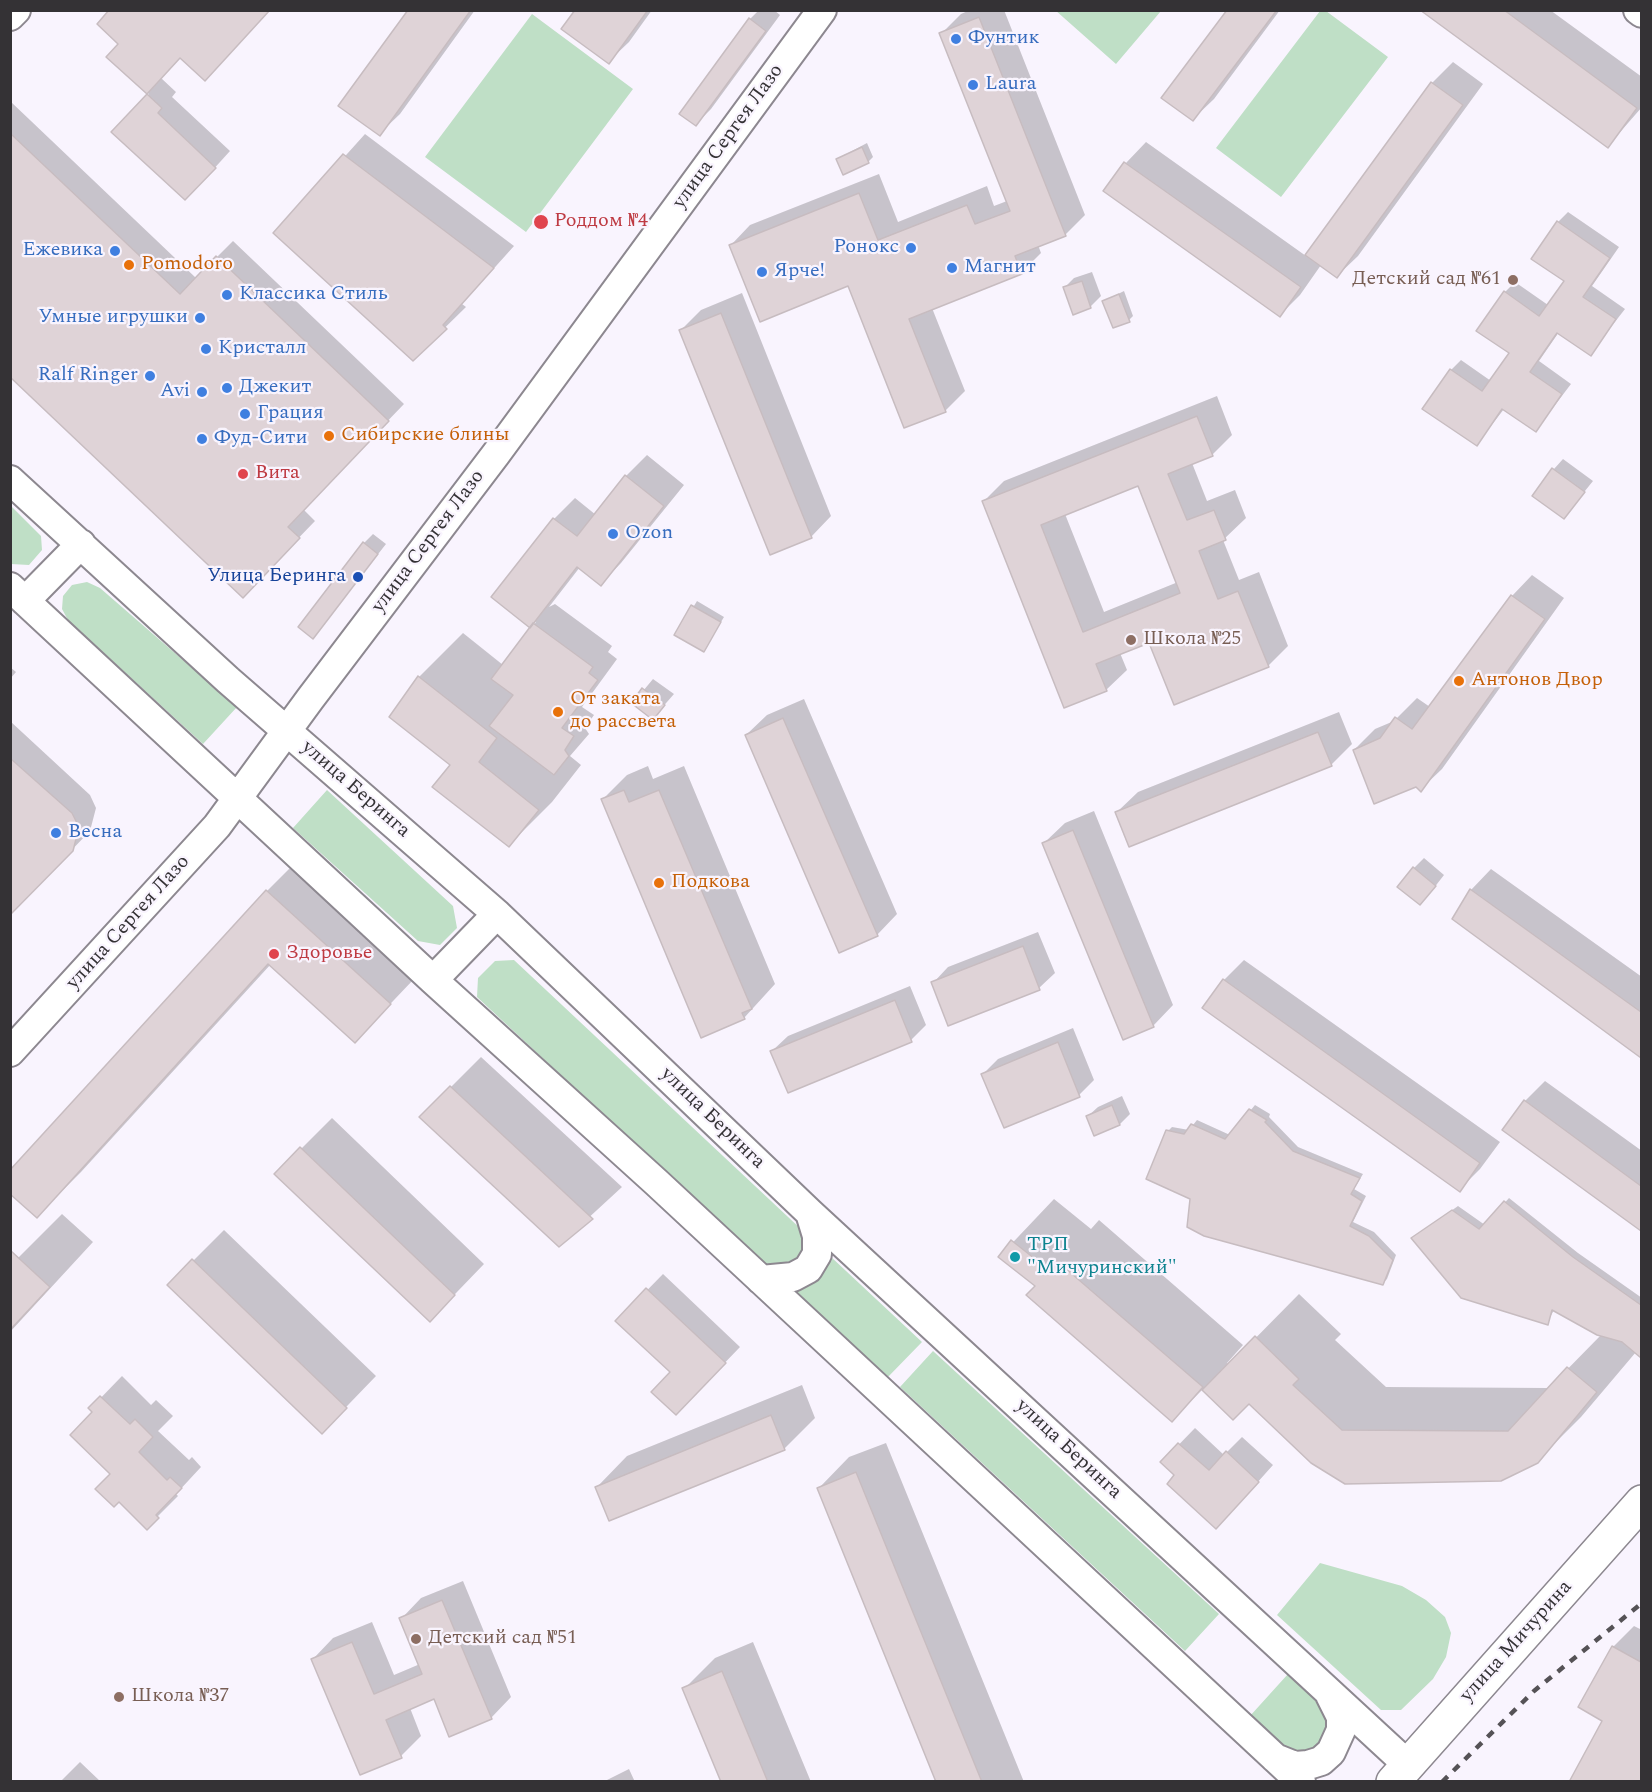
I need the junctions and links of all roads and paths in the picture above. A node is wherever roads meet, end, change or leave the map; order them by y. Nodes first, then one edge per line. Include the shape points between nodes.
1 (16, 10) edge
2 (822, 10) edge
3 (10, 16) edge
4 (10, 480) edge
5 (81, 544) junction
6 (18, 594) edge
7 (287, 730) junction
8 (238, 799) junction
9 (497, 914) junction
10 (433, 980) junction
11 (10, 1052) edge
12 (810, 1213) junction
13 (761, 1280) junction
14 (1641, 1502) edge
15 (1330, 1695) junction
16 (1271, 1755) junction
17 (1401, 1773) edge
18 (1301, 1782) edge

1 - 3 street
2 - 7 street, улица Сергея Лазо via 496,454
4 - 5 street, улица Беринга
5 - 6 street
5 - 7 street, улица Беринга
6 - 8 street
7 - 8 street, улица Сергея Лазо
7 - 9 street, улица Беринга
8 - 10 street
8 - 11 street, улица Сергея Лазо
9 - 10 street
9 - 12 street, улица Беринга
10 - 13 street
12 - 13 street via 817,1236 817,1254 808,1269 793,1277
12 - 15 street, улица Беринга
13 - 16 street
14 - 17 main road, улица Мичурина
15 - 16 street via 1341,1717 1341,1730 1331,1752 1321,1761 1295,1766
15 - 17 street, улица Беринга
16 - 18 street

